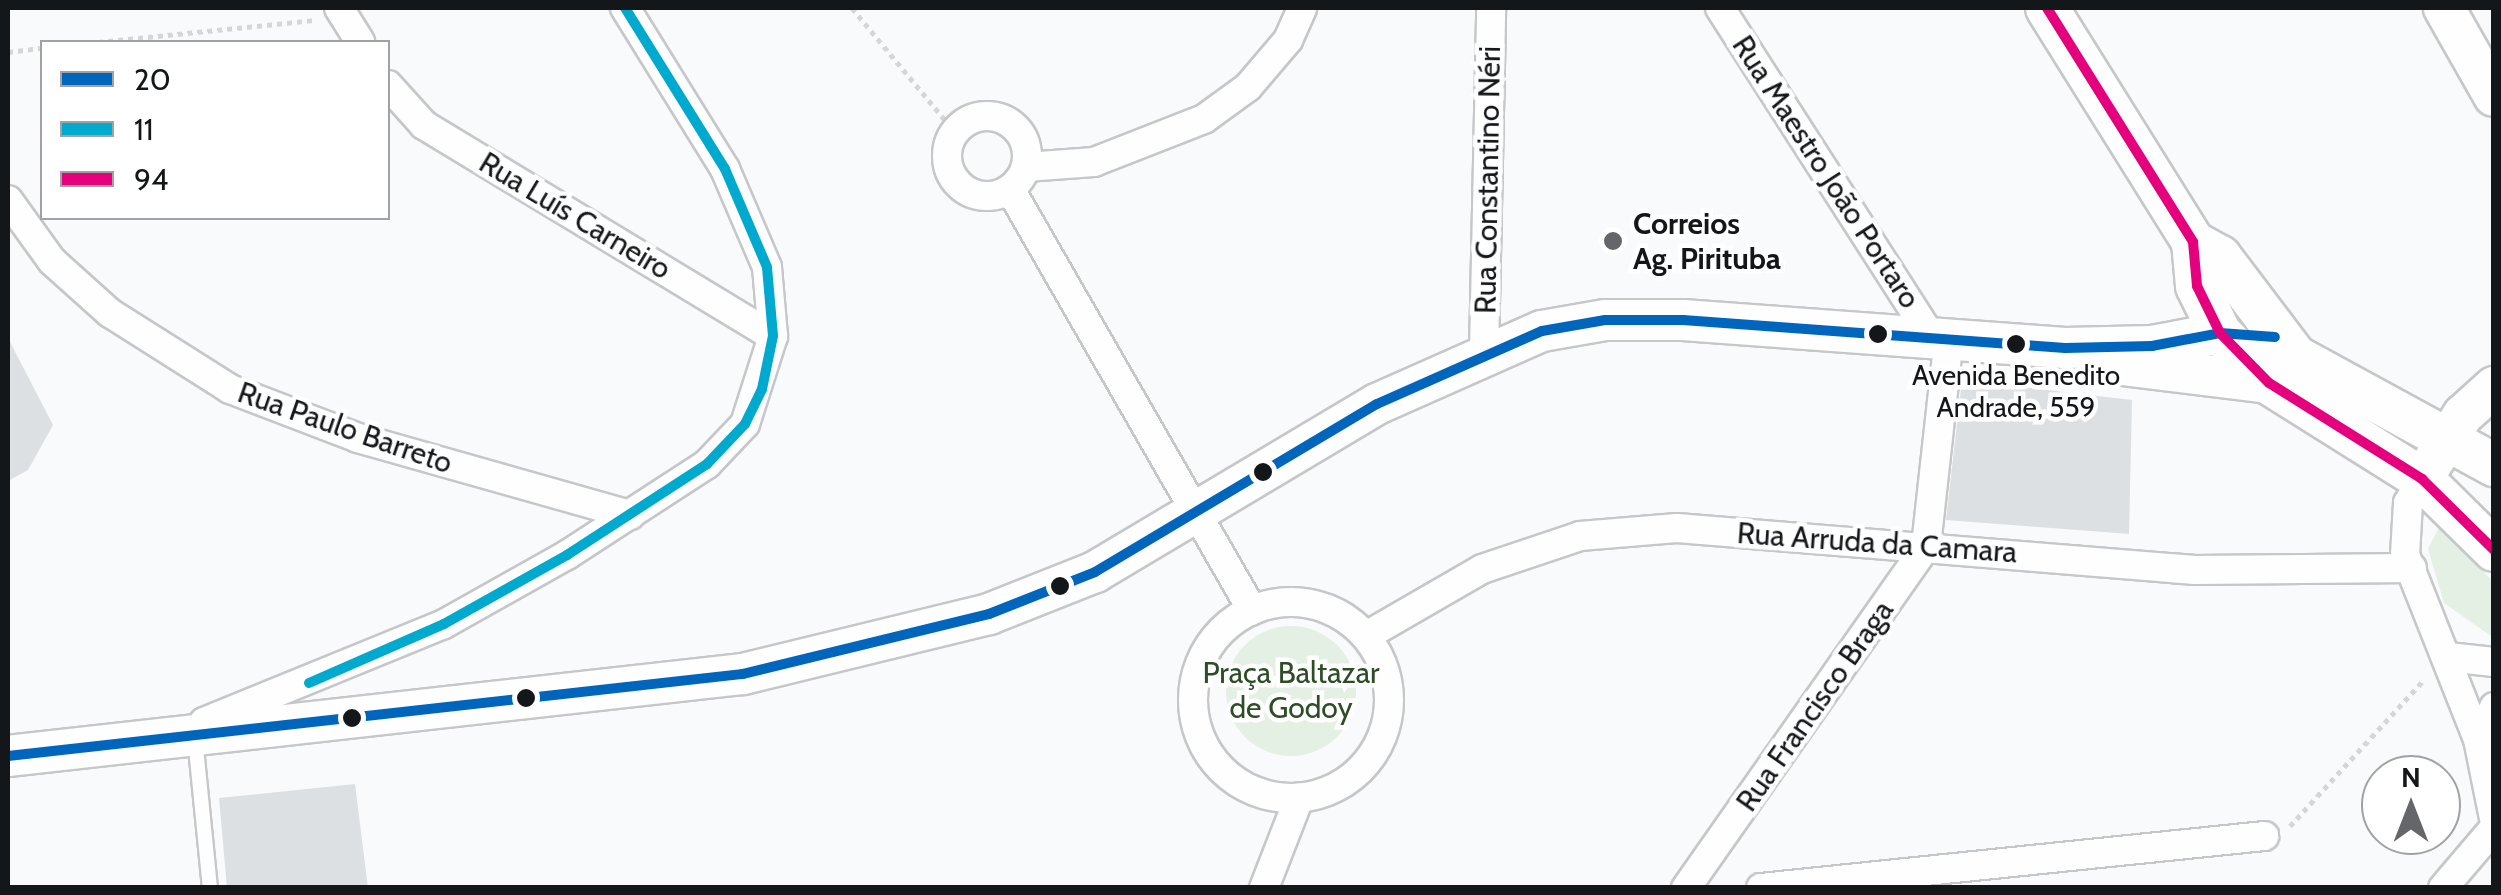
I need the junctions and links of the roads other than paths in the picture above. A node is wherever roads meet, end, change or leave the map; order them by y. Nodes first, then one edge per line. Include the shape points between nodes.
1 (626, 8) edge
2 (1302, 8) edge
3 (1492, 8) edge
4 (1720, 8) edge
5 (2048, 8) edge
6 (2444, 8) edge
7 (342, 12) edge
8 (359, 40) edge
9 (390, 87) edge
10 (2494, 96) edge
11 (1018, 178) junction
12 (8, 200) edge
13 (2193, 242) junction
14 (2220, 332) junction
15 (774, 336) junction
16 (1940, 338) junction
17 (2275, 338) junction
18 (2065, 348) junction
19 (1484, 352) junction
20 (2269, 383) junction
21 (2494, 386) edge
22 (2447, 436) junction
23 (2494, 466) edge
24 (2422, 478) junction
25 (630, 515) junction
26 (1194, 517) junction
27 (1926, 546) junction
28 (2494, 550) edge
29 (2412, 568) junction
30 (1252, 610) junction
31 (1366, 636) junction
32 (2448, 657) junction
33 (2494, 662) edge
34 (2494, 707) edge
35 (195, 738) junction
36 (2478, 739) junction
37 (146, 742) junction
38 (8, 756) edge
39 (1299, 798) junction
40 (2494, 818) edge
41 (2494, 828) edge
42 (2264, 836) road end
43 (210, 888) edge
44 (1264, 888) edge
45 (1686, 888) edge
46 (1760, 888) edge
47 (2444, 888) edge

1 - 15 street via 753,230 767,268
2 - 11 street via 1288,40 1248,87 1204,119 1094,162
3 - 19 street, Rua Constantino Néri
4 - 16 street, Rua Maestro João Portaro
5 - 13 main road
6 - 10 main road
7 - 8 street
9 - 15 street, Rua Luís Carneiro via 424,125
11 - 11 street via 1023,140 1004,120 977,117 954,132 946,158 958,184 982,196
11 - 26 street
12 - 25 street, Rua Paulo Barreto via 52,261 110,314 230,390 358,438
13 - 14 main road via 2197,286
13 - 17 main road via 2220,257
14 - 17 main road
14 - 18 main road via 2152,346
14 - 20 main road
15 - 25 street via 745,424 706,464
16 - 18 main road
16 - 19 main road via 1605,320
16 - 27 street, Rua Francisco Braga
17 - 22 main road via 2324,375
18 - 20 main road via 2153,372
19 - 26 main road via 1376,404
20 - 24 main road
21 - 22 main road
22 - 23 main road
22 - 24 main road
24 - 28 main road
24 - 29 street via 2405,521
25 - 37 street via 444,624 284,694
26 - 30 street
26 - 35 main road via 1095,572 990,614 864,648 743,674
27 - 29 street, Rua Arruda da Camara via 2195,570
27 - 31 street, Rua Arruda da Camara via 1678,528 1580,536 1482,569
27 - 45 street, Rua Francisco Braga
29 - 32 street
30 - 31 street via 1313,604
30 - 39 street via 1203,657 1196,724 1233,780
31 - 39 street via 1389,688 1382,740 1348,780
32 - 33 street
32 - 36 street
34 - 36 street
35 - 37 main road
35 - 43 lane
36 - 40 street
37 - 38 main road
39 - 44 street
41 - 47 street
42 - 46 street

